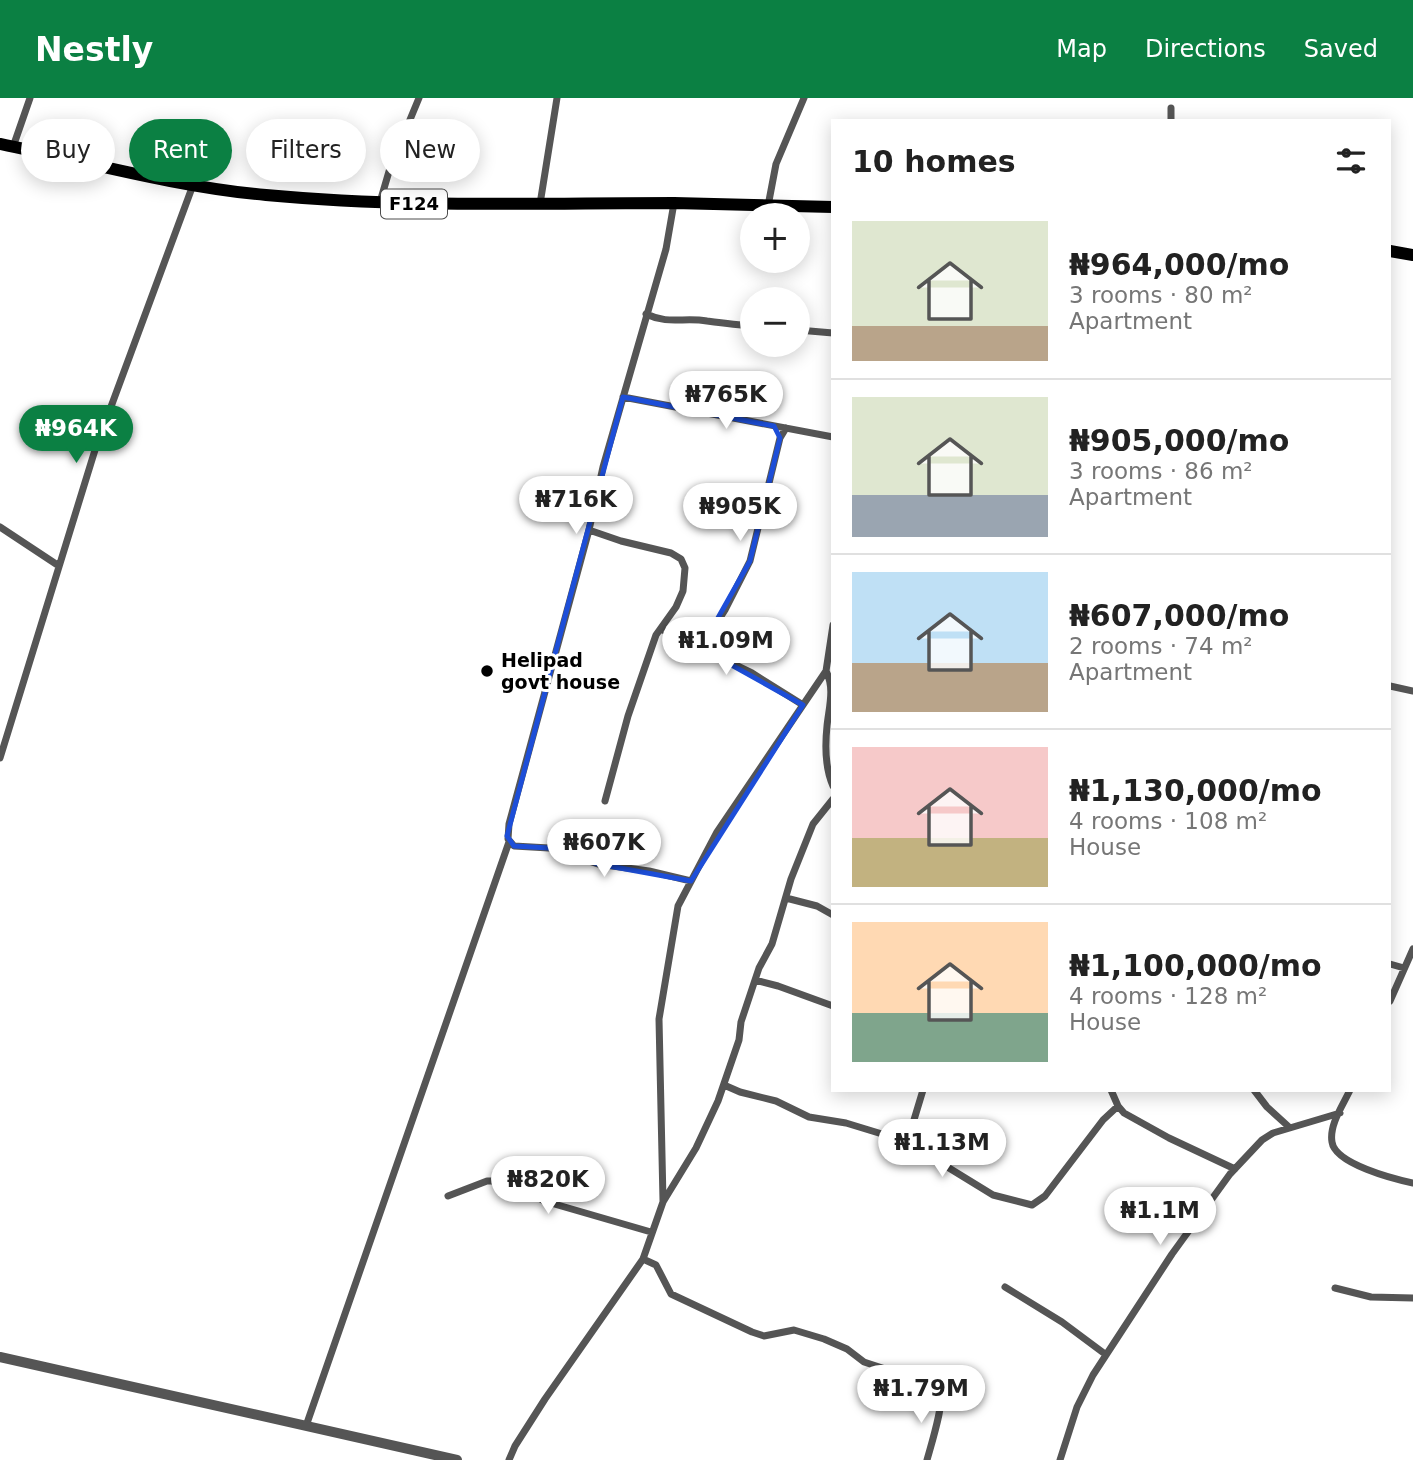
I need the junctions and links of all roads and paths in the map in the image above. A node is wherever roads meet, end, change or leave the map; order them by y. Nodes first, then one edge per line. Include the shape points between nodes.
1 (30, 98) edge
2 (419, 98) edge
3 (557, 98) edge
4 (804, 98) edge
5 (1171, 108) dead end
6 (1171, 119) edge
7 (6, 145) edge
8 (193, 184) junction
9 (380, 203) junction
10 (674, 203) junction
11 (769, 203) edge
12 (540, 204) junction
13 (740, 205) edge
14 (810, 206) edge
15 (831, 206) edge
16 (1391, 251) edge
17 (1413, 255) edge
18 (646, 314) junction
19 (740, 325) edge
20 (810, 331) edge
21 (831, 332) edge
22 (623, 397) junction
23 (774, 426) junction
24 (786, 428) junction
25 (831, 437) edge
26 (779, 438) junction
27 (0, 527) edge
28 (589, 530) junction
29 (59, 566) junction
30 (660, 629) junction
31 (831, 638) edge
32 (701, 648) junction
33 (826, 671) junction
34 (1391, 685) edge
35 (1413, 691) edge
36 (803, 705) junction
37 (0, 758) edge
38 (830, 764) edge
39 (605, 801) dead end
40 (831, 802) edge
41 (509, 842) junction
42 (691, 881) junction
43 (786, 898) junction
44 (831, 914) edge
45 (1413, 950) edge
46 (1391, 964) edge
47 (1404, 968) junction
48 (755, 980) junction
49 (1391, 999) edge
50 (831, 1005) edge
51 (724, 1085) junction
52 (922, 1092) edge
53 (1112, 1092) edge
54 (1256, 1092) edge
55 (1349, 1092) edge
56 (1118, 1107) junction
57 (1340, 1113) junction
58 (1289, 1127) junction
59 (910, 1133) junction
60 (902, 1139) junction
61 (913, 1144) junction
62 (1235, 1169) junction
63 (1413, 1183) edge
64 (448, 1196) dead end
65 (663, 1202) junction
66 (652, 1232) junction
67 (643, 1259) junction
68 (1005, 1287) dead end
69 (1335, 1288) dead end
70 (1413, 1298) edge
71 (1105, 1354) junction
72 (0, 1357) edge
73 (306, 1426) junction
74 (457, 1460) edge
75 (509, 1460) edge
76 (927, 1460) edge
77 (1060, 1460) edge

1 - 7 street
2 - 9 street
3 - 12 street
4 - 11 street via 776,164
5 - 6 street
7 - 8 main road, F124
8 - 9 main road, F124 via 262,195
8 - 29 street via 95,450
9 - 12 main road, F124
10 - 12 main road, F124
10 - 13 main road, F124
10 - 18 street
14 - 15 main road, F124
16 - 17 main road
18 - 19 street via 660,321
18 - 22 street
20 - 21 street
22 - 23 street
22 - 28 street
23 - 24 street
23 - 26 street
24 - 25 street
24 - 26 street
26 - 32 street via 750,561
27 - 29 street
28 - 30 street via 681,559 685,568 682,591
28 - 41 street via 509,824
29 - 37 street
30 - 32 street
30 - 39 street via 628,716
31 - 33 street
32 - 36 street
33 - 36 street
33 - 38 street via 831,683 826,730
34 - 35 street
36 - 42 street via 716,832
40 - 43 street via 813,824
41 - 42 street
41 - 73 street
42 - 65 street via 678,906 659,1019
43 - 44 street
43 - 48 street
45 - 47 street
46 - 47 street
47 - 49 street
48 - 50 street
48 - 51 street
51 - 60 street via 809,1117
51 - 65 street via 696,1148
52 - 59 street
53 - 56 street
54 - 58 street
55 - 57 street
56 - 61 street via 1045,1196 1032,1205 993,1195
56 - 62 street via 1168,1138
57 - 58 street
57 - 63 street via 1332,1133 1335,1150 1374,1173
58 - 62 street via 1262,1140
59 - 60 street
59 - 61 street
60 - 61 street
62 - 71 street
64 - 66 street via 487,1181 512,1182 544,1201
65 - 66 street
66 - 67 street
67 - 75 street via 539,1408
67 - 76 street via 656,1265 671,1294 752,1332 765,1336 794,1330 847,1349 864,1363 938,1386 942,1394
68 - 71 street
69 - 70 street via 1371,1297
71 - 77 street via 1077,1407
72 - 73 street
73 - 74 street

